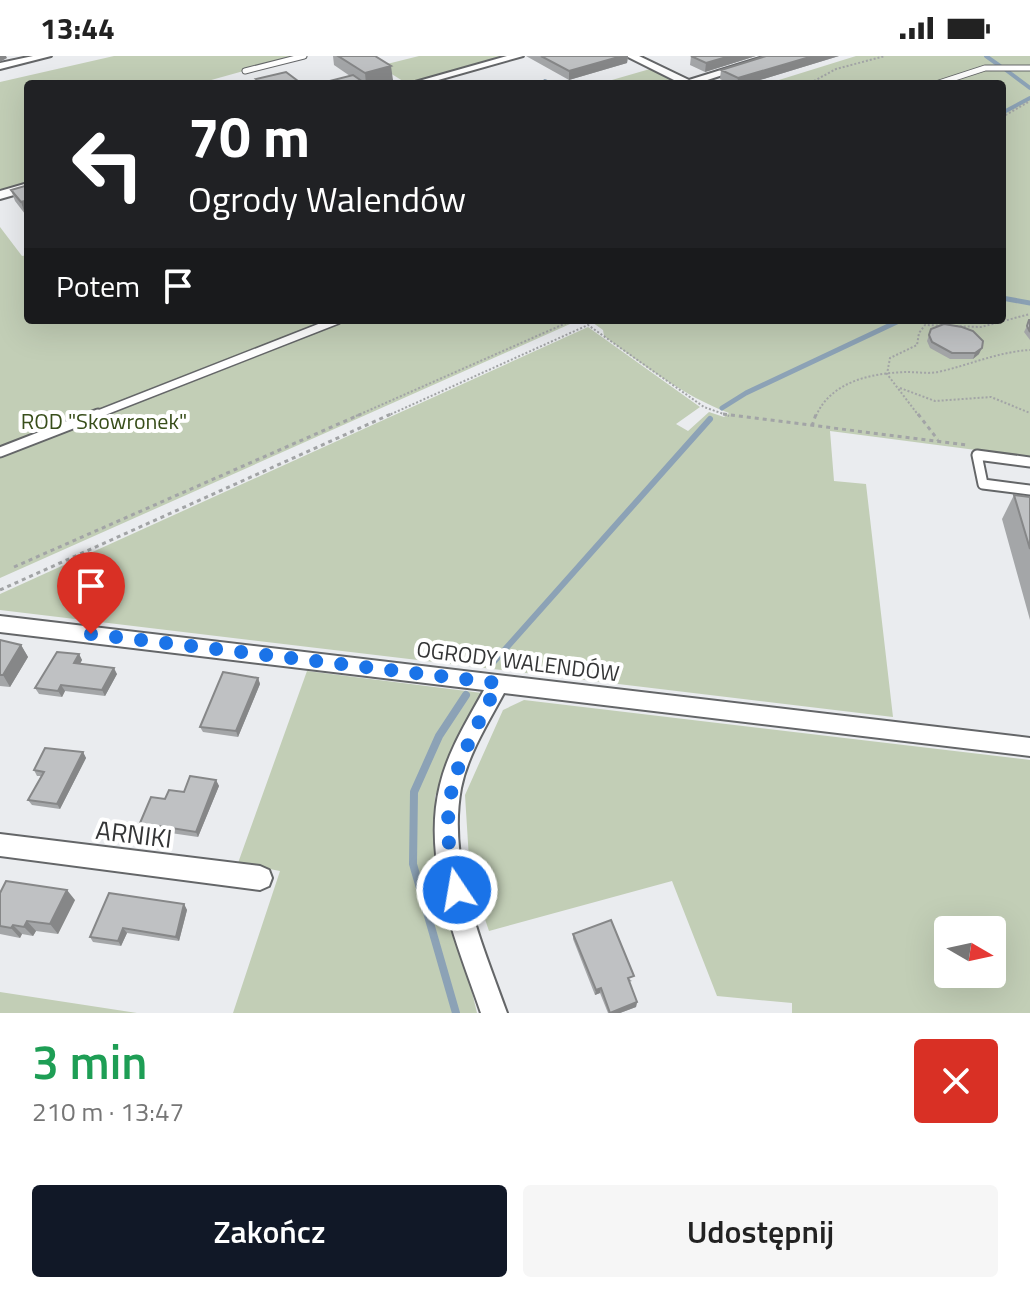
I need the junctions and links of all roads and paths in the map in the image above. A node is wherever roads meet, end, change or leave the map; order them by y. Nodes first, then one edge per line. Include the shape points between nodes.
1 (46, 56) edge
2 (304, 56) edge
3 (518, 56) edge
4 (631, 56) edge
5 (776, 56) edge
6 (885, 56) edge
7 (0, 66) edge
8 (1030, 68) edge
9 (245, 71) dead end
10 (428, 80) edge
11 (682, 80) edge
12 (698, 80) edge
13 (816, 80) edge
14 (948, 80) edge
15 (1030, 101) edge
16 (1006, 115) edge
17 (24, 188) edge
18 (0, 195) edge
19 (1030, 314) edge
20 (1006, 320) edge
21 (328, 324) edge
22 (564, 324) edge
23 (992, 324) edge
24 (1030, 350) edge
25 (970, 356) edge
26 (977, 362) junction
27 (887, 374) junction
28 (897, 386) junction
29 (1030, 413) edge
30 (812, 426) junction
31 (939, 441) junction
32 (969, 445) dead end
33 (0, 452) edge
34 (1030, 462) edge
35 (1030, 490) edge
36 (14, 567) dead end
37 (0, 590) edge
38 (0, 624) edge
39 (498, 683) junction
40 (1030, 747) edge
41 (0, 845) edge
42 (260, 878) dead end
43 (494, 1013) edge

1 - 7 street
2 - 9 lane
3 - 10 street
4 - 11 street
5 - 12 street
6 - 13 path
8 - 14 lane via 985,68
15 - 16 path
17 - 18 street
19 - 20 path
21 - 33 lane
22 - 36 path
23 - 27 path via 925,325 917,345 890,358
24 - 26 path
25 - 26 path
26 - 27 path via 939,372
27 - 28 path
27 - 30 path via 834,389 818,406
28 - 29 path via 935,401 991,397
28 - 31 path
30 - 31 path
30 - 37 path via 730,416 704,407 588,325
31 - 32 path
34 - 35 lane via 977,455 983,484
38 - 39 street, OGRODY WALENDÓW
39 - 40 street, OGRODY WALENDÓW
39 - 43 street via 451,785 446,836 468,937
41 - 42 street, ARNIKI

